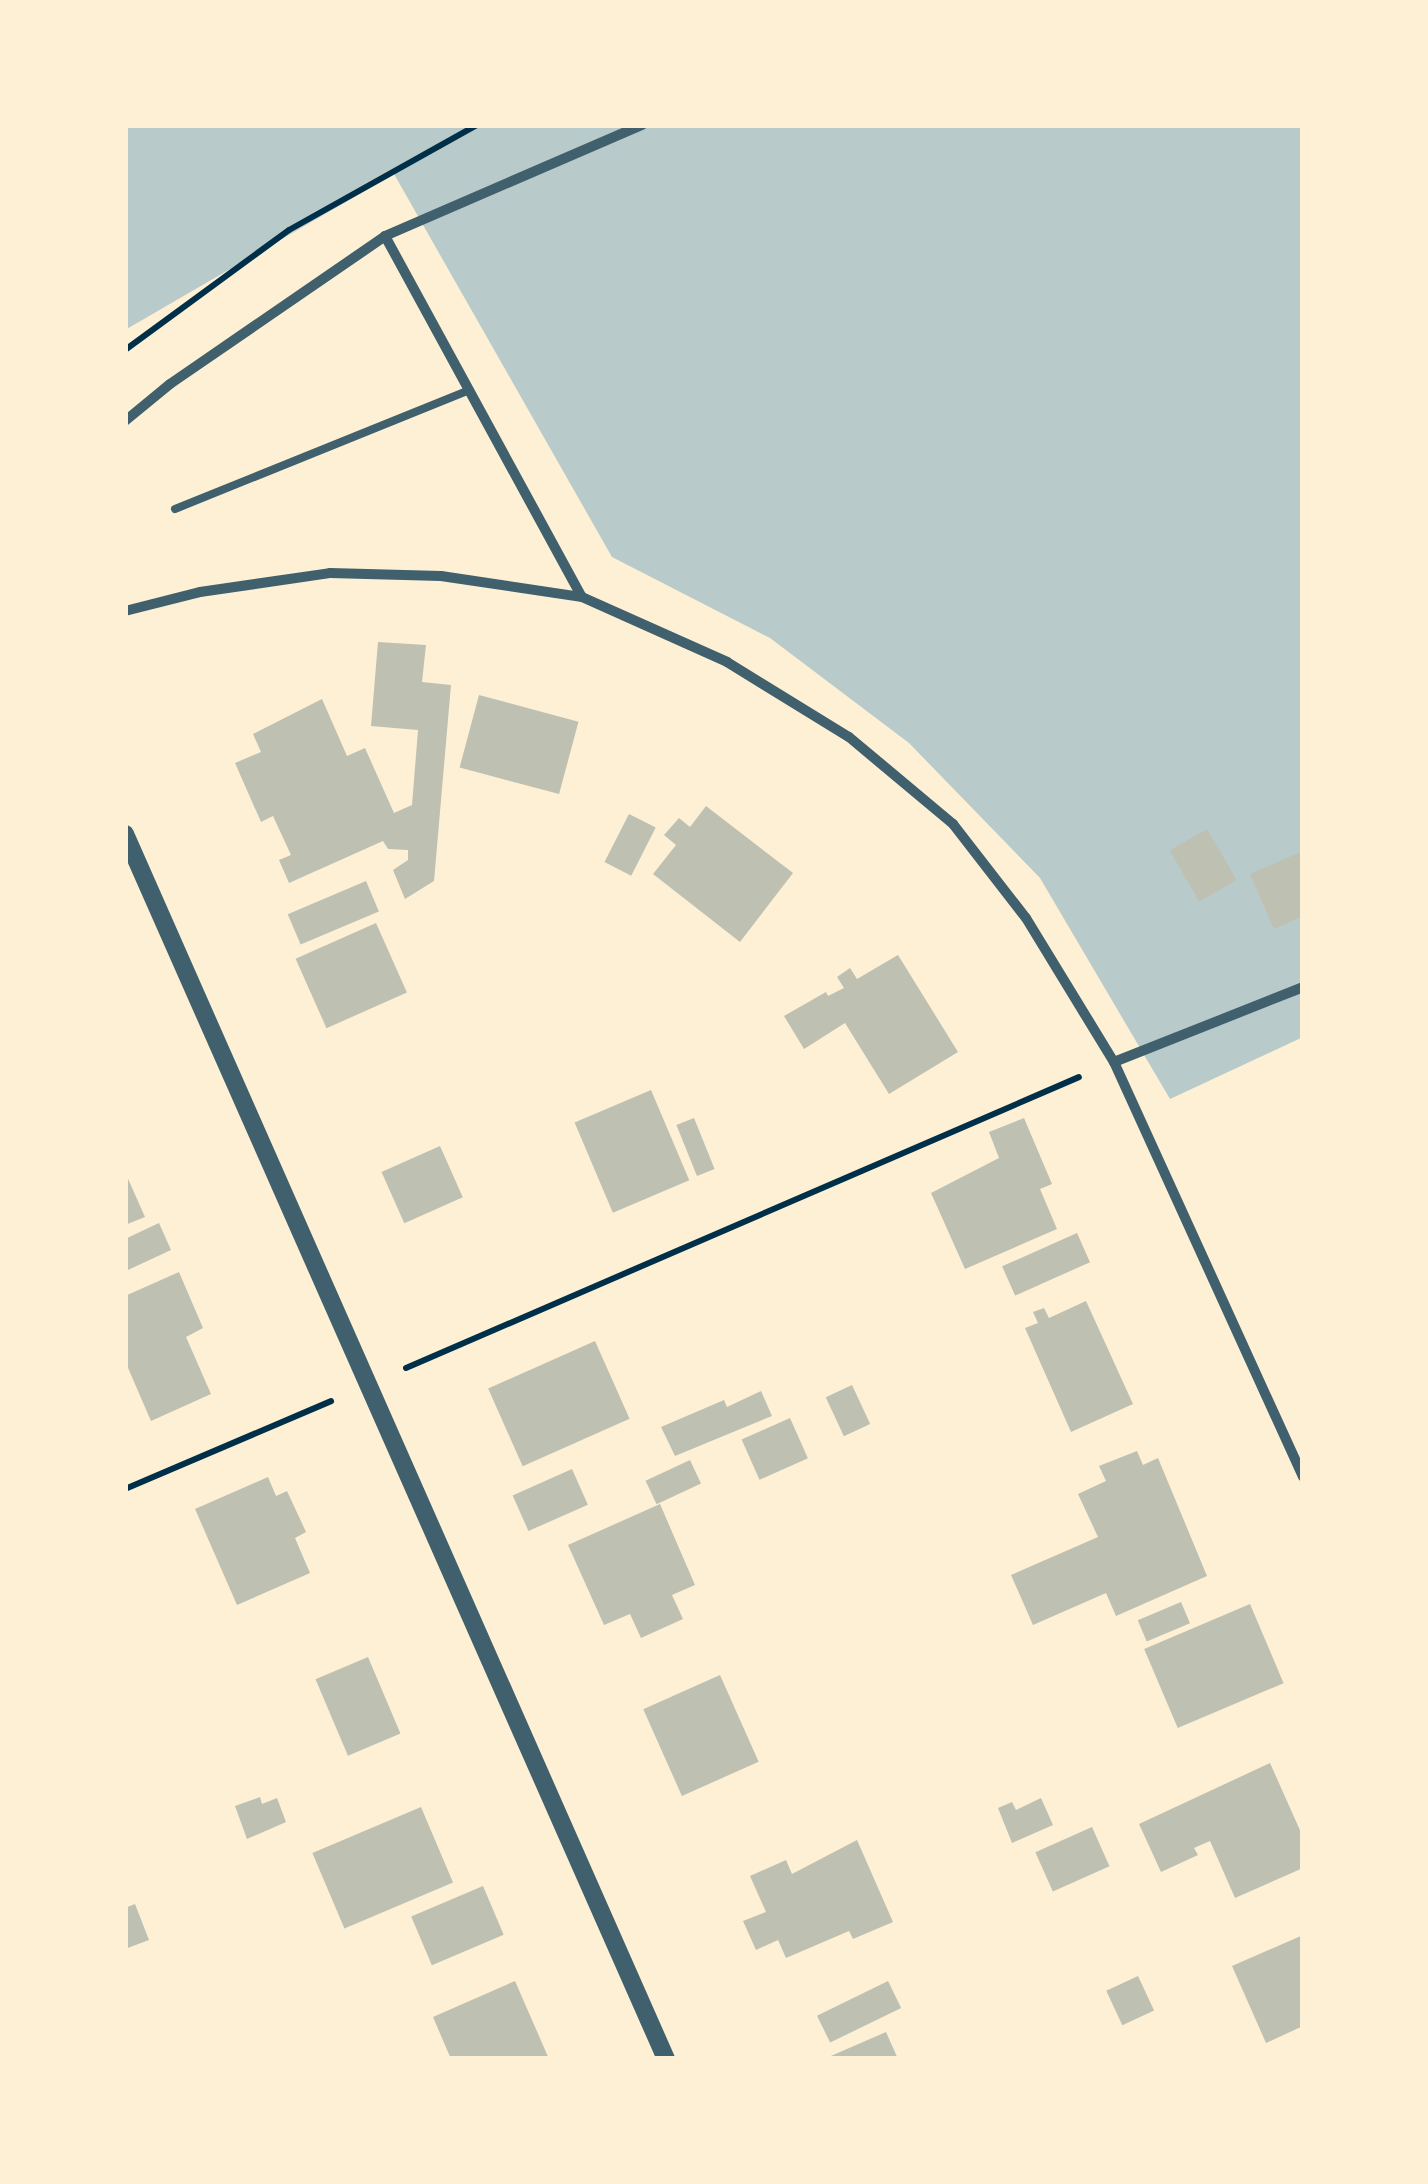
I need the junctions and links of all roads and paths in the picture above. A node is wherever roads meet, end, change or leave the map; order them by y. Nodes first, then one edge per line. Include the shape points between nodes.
1 (477, 125) edge
2 (642, 125) edge
3 (385, 236) junction
4 (125, 350) edge
5 (469, 390) junction
6 (125, 421) edge
7 (174, 510) dead end
8 (582, 597) junction
9 (125, 611) edge
10 (125, 834) edge
11 (1303, 987) edge
12 (1114, 1062) junction
13 (368, 1385) junction
14 (1303, 1477) edge
15 (125, 1489) edge
16 (666, 2059) edge

1 - 4 path via 289,230
2 - 3 street
3 - 5 street
3 - 6 street
5 - 7 lane
5 - 8 street
8 - 9 street via 441,576 330,573 200,592
8 - 12 street via 727,662 848,737 953,824 1026,918
10 - 13 street
11 - 12 street
12 - 13 path
12 - 14 street
13 - 15 path
13 - 16 street

